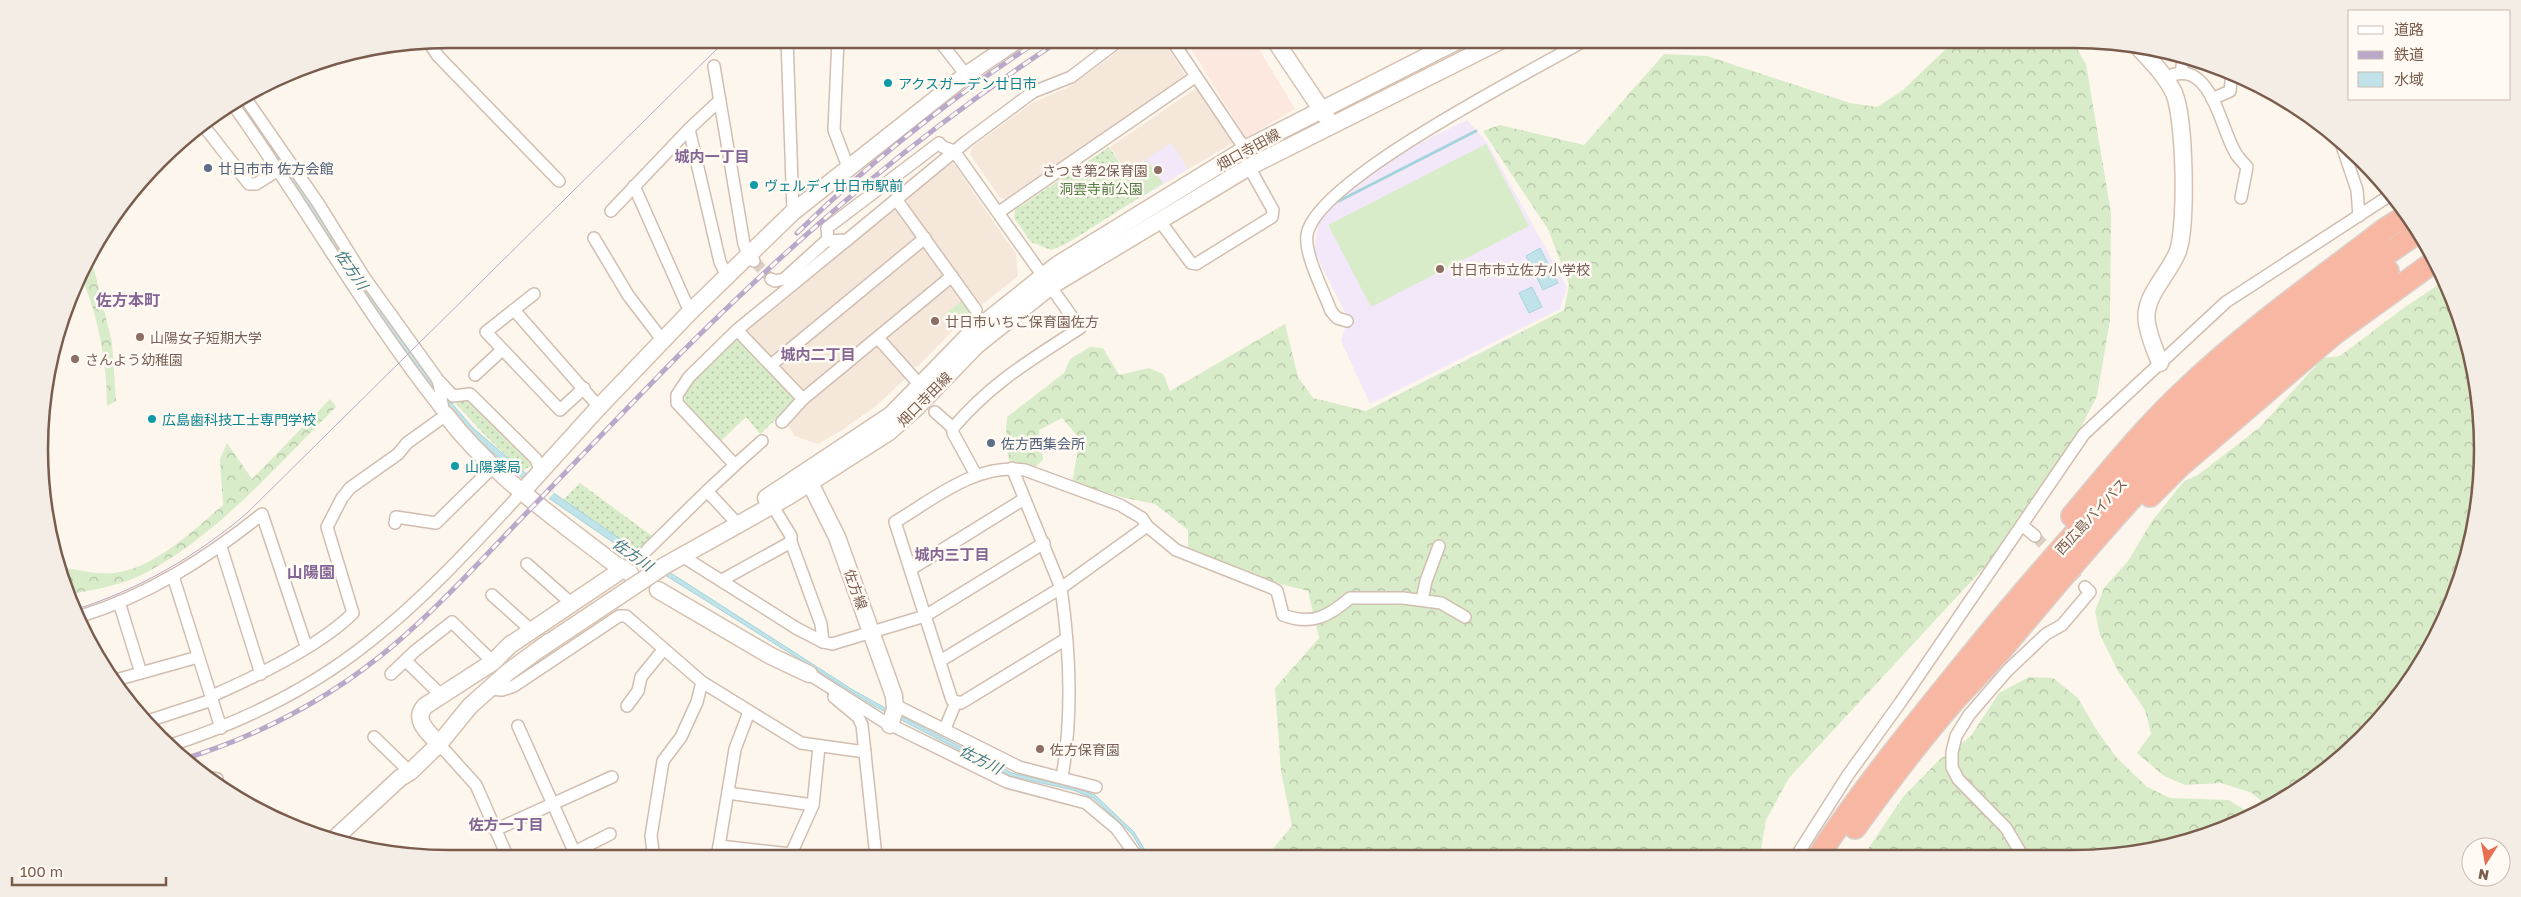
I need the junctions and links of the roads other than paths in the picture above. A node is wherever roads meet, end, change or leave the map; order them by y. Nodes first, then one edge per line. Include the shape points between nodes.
1 (433, 48) edge
2 (787, 48) edge
3 (838, 48) edge
4 (945, 48) edge
5 (1005, 48) edge
6 (1109, 48) edge
7 (1177, 48) edge
8 (1280, 48) edge
9 (1443, 48) edge
10 (1486, 48) edge
11 (1572, 48) edge
12 (2145, 54) edge
13 (2183, 63) edge
14 (714, 66) dead end
15 (2181, 72) junction
16 (966, 75) junction
17 (1196, 77) junction
18 (2165, 78) junction
19 (2231, 80) edge
20 (2212, 99) junction
21 (720, 100) junction
22 (248, 101) edge
23 (236, 109) edge
24 (1321, 110) junction
25 (1331, 124) junction
26 (206, 129) edge
27 (689, 129) junction
28 (1245, 149) junction
29 (954, 151) junction
30 (2345, 155) edge
31 (848, 166) junction
32 (1249, 167) junction
33 (278, 170) junction
34 (559, 181) dead end
35 (634, 186) junction
36 (2241, 198) dead end
37 (2386, 198) edge
38 (896, 199) junction
39 (859, 204) junction
40 (611, 211) dead end
41 (793, 212) junction
42 (999, 212) junction
43 (2359, 216) junction
44 (871, 219) junction
45 (2401, 219) edge
46 (1159, 220) junction
47 (2413, 236) edge
48 (594, 238) dead end
49 (925, 238) junction
50 (828, 240) junction
51 (847, 240) junction
52 (2421, 249) edge
53 (751, 258) junction
54 (2429, 265) edge
55 (355, 275) junction
56 (727, 276) junction
57 (952, 276) junction
58 (771, 279) dead end
59 (1048, 280) junction
60 (534, 294) dead end
61 (514, 310) junction
62 (976, 310) dead end
63 (690, 312) junction
64 (1347, 321) dead end
65 (737, 330) junction
66 (878, 338) junction
67 (663, 341) junction
68 (502, 350) junction
69 (2160, 363) junction
70 (771, 365) junction
71 (475, 374) dead end
72 (440, 383) junction
73 (920, 385) junction
74 (584, 388) junction
75 (803, 399) junction
76 (443, 407) junction
77 (599, 407) junction
78 (935, 412) dead end
79 (782, 422) dead end
80 (953, 428) junction
81 (762, 441) dead end
82 (735, 465) junction
83 (494, 467) junction
84 (1012, 468) junction
85 (976, 475) junction
86 (808, 477) junction
87 (531, 480) junction
88 (707, 491) junction
89 (1024, 499) junction
90 (778, 513) dead end
91 (734, 520) junction
92 (395, 523) dead end
93 (2022, 525) junction
94 (1147, 526) junction
95 (2035, 536) tunnel mouth
96 (791, 542) junction
97 (1044, 543) junction
98 (1439, 546) dead end
99 (221, 547) junction
100 (647, 550) dead end
101 (682, 556) junction
102 (527, 564) dead end
103 (664, 566) junction
104 (911, 569) junction
105 (173, 576) junction
106 (722, 580) junction
107 (1061, 588) junction
108 (2086, 588) dead end
109 (658, 590) dead end
110 (492, 595) dead end
111 (1422, 600) junction
112 (576, 601) junction
113 (119, 602) junction
114 (84, 615) edge
115 (924, 616) junction
116 (1465, 617) dead end
117 (592, 625) junction
118 (530, 630) junction
119 (871, 632) junction
120 (1066, 639) junction
121 (549, 642) junction
122 (823, 642) junction
123 (1992, 645) junction
124 (306, 646) junction
125 (663, 650) junction
126 (765, 652) junction
127 (198, 657) junction
128 (406, 661) junction
129 (493, 662) junction
130 (940, 662) junction
131 (141, 674) junction
132 (261, 674) junction
133 (391, 674) dead end
134 (809, 674) joint
135 (120, 679) edge
136 (702, 682) junction
137 (489, 689) junction
138 (442, 696) junction
139 (212, 700) junction
140 (956, 702) junction
141 (627, 706) dead end
142 (749, 712) junction
143 (893, 712) junction
144 (153, 720) edge
145 (518, 726) dead end
146 (946, 726) dead end
147 (221, 728) junction
148 (374, 737) dead end
149 (435, 740) junction
150 (177, 743) edge
151 (819, 747) junction
152 (865, 752) junction
153 (405, 773) junction
154 (612, 777) dead end
155 (1062, 777) junction
156 (1046, 784) junction
157 (1096, 786) dead end
158 (728, 793) junction
159 (553, 805) junction
160 (813, 805) junction
161 (495, 830) junction
162 (339, 834) edge
163 (610, 834) dead end
164 (504, 850) edge
165 (573, 850) edge
166 (583, 850) edge
167 (653, 850) edge
168 (718, 850) edge
169 (793, 850) edge
170 (875, 850) edge
171 (1133, 850) edge
172 (1800, 850) edge
173 (1827, 850) edge
174 (2019, 850) edge

1 - 34 street
2 - 41 street
3 - 31 street via 834,130
4 - 16 street
5 - 16 street
6 - 29 street via 1066,80 1033,92
7 - 17 street
8 - 24 street
9 - 24 street, 畑口寺田線
10 - 25 street
11 - 64 street via 1406,142 1356,177 1315,218 1307,236 1308,251 1331,311 1337,318
12 - 18 street
13 - 15 street
14 - 21 street
15 - 18 street
15 - 20 street via 2197,77
16 - 31 street
17 - 28 street
17 - 42 street
18 - 69 street via 2180,113 2183,216 2178,251 2146,313 2148,331
19 - 20 street via 2230,91
20 - 36 street via 2235,153 2248,167
21 - 27 street
21 - 53 street via 744,244
22 - 55 street via 318,203
23 - 33 street
24 - 25 street
24 - 28 street, 畑口寺田線
25 - 32 street
26 - 33 street via 249,184 256,184
27 - 35 street
27 - 56 street via 720,262
28 - 59 street, 畑口寺田線
29 - 38 street
29 - 39 street via 939,143
29 - 42 street
30 - 43 street via 2357,190
31 - 41 street
32 - 46 street
32 - 46 street via 1273,210 1272,217 1196,264 1191,263
33 - 55 street
35 - 40 street
35 - 63 street
37 - 43 street
38 - 44 street
38 - 49 street
39 - 44 street
39 - 50 street via 827,228
41 - 53 street
42 - 59 street
43 - 69 street via 2226,302
44 - 51 street
45 - 123 highway via 2257,326 2136,438 2051,542
46 - 59 street
47 - 123 highway, 西広島バイパス via 2354,275 2204,398 2066,543
48 - 67 street via 628,295
49 - 57 street
49 - 70 street
50 - 51 street
50 - 58 street via 784,279
51 - 65 street
52 - 123 highway, 西広島バイパス via 2287,346 2216,408
53 - 56 street
54 - 123 highway via 2334,334 2179,467
55 - 72 street
55 - 76 street via 385,334
56 - 63 street
57 - 62 street
57 - 66 street
59 - 73 street via 982,323
59 - 80 street via 1080,328 999,382 975,402
59 - 86 street, 畑口寺田線 via 889,432
60 - 61 street
61 - 68 street via 486,332
61 - 74 street
63 - 67 street
65 - 70 street
65 - 82 street via 689,377 677,395 677,403
66 - 73 street
66 - 75 street
67 - 77 street
68 - 71 street
68 - 74 street via 560,410
69 - 93 street via 2084,434
70 - 75 street
72 - 76 street
72 - 87 street via 453,396 470,394 536,459
73 - 86 street via 879,424
74 - 77 street
75 - 79 street
76 - 83 street
76 - 124 street via 398,454 350,488 342,498 327,527 352,613 336,630
77 - 87 street
78 - 80 street
80 - 85 street
81 - 82 street
82 - 88 street
83 - 87 street
83 - 92 street via 436,523 396,516
84 - 85 street via 998,468
84 - 89 street
84 - 94 street via 1120,505 1142,518
85 - 104 street via 895,522
86 - 91 street
86 - 101 street
86 - 119 street, 佐方線 via 837,537
87 - 112 street via 627,571
87 - 147 street via 428,590 368,643 296,691
88 - 91 street
88 - 100 street
89 - 97 street
89 - 104 street
90 - 96 street
91 - 103 street
93 - 95 street
93 - 172 street via 1848,775
94 - 107 street
94 - 111 street via 1176,550 1277,591 1284,615 1292,618 1330,615 1350,598
96 - 106 street
96 - 122 street via 821,624
97 - 107 street
97 - 115 street
98 - 111 street
99 - 105 street
99 - 124 street via 262,514
99 - 132 street
101 - 103 street
101 - 106 street
102 - 112 street
103 - 117 street, bridge
104 - 115 street
105 - 113 street
105 - 127 street
106 - 122 street
107 - 120 street
107 - 130 street
108 - 174 street via 2090,592 2062,625 2046,634 2007,671 1969,715 1956,736 1952,766 1958,779 2006,828
109 - 126 street
110 - 118 street
111 - 116 street via 1441,602
112 - 118 street
113 - 114 street
113 - 131 street
115 - 119 street
115 - 130 street
117 - 121 street
117 - 125 street via 626,616
117 - 137 street via 514,686 502,690
118 - 129 street
119 - 122 street via 832,644
119 - 143 street, 佐方線
120 - 140 street via 961,703
120 - 155 street via 1070,686
121 - 137 street
121 - 149 street via 457,708
123 - 173 highway, 西広島バイパス via 1886,760
124 - 132 street
125 - 136 street
125 - 141 street via 642,677 638,691
126 - 134 street
126 - 152 street via 839,700 858,717
127 - 131 street
127 - 139 street
128 - 129 street via 452,622
128 - 133 street
128 - 138 street
129 - 138 street
130 - 140 street via 952,700
131 - 135 street
132 - 139 street via 214,695
134 - 143 street
136 - 142 street
136 - 167 street via 681,738 663,761 651,836
137 - 149 street
138 - 149 street via 425,706 420,714 420,722
139 - 144 street
139 - 147 street
140 - 146 street
142 - 151 street via 801,743
142 - 158 street via 735,749
143 - 156 street via 1019,767
143 - 156 street via 1014,785
145 - 159 street
147 - 150 street
148 - 153 street
149 - 153 street
149 - 161 street via 476,784
151 - 152 street
151 - 160 street
152 - 170 street
153 - 162 street
154 - 159 street
155 - 156 street
155 - 157 street
156 - 171 street via 1092,807 1125,838
158 - 160 street
158 - 168 street
159 - 161 street
159 - 165 street
160 - 169 street
161 - 164 street
163 - 166 street

